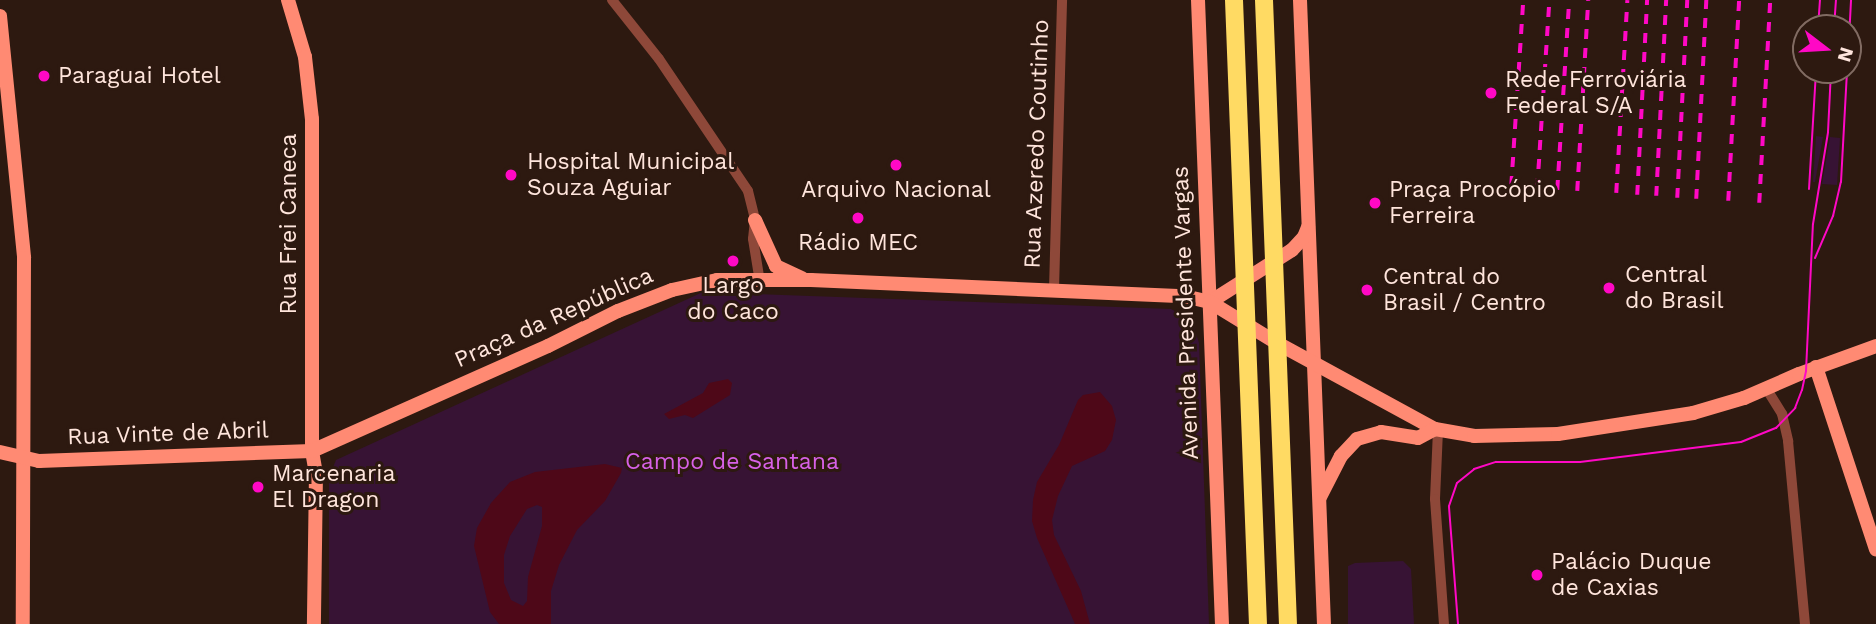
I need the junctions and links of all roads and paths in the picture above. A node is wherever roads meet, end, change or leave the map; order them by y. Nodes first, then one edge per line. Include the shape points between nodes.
1 (288, 0) edge
2 (612, 0) edge
3 (1062, 0) edge
4 (1198, 0) edge
5 (1234, 0) edge
6 (1264, 0) edge
7 (1300, 0) edge
8 (0, 16) edge
9 (755, 220) junction
10 (1308, 225) junction
11 (1274, 262) junction
12 (811, 280) junction
13 (1246, 281) junction
14 (760, 282) junction
15 (1054, 289) junction
16 (1210, 302) junction
17 (1247, 325) junction
18 (1277, 343) junction
19 (1876, 346) edge
20 (1313, 364) junction
21 (1816, 367) junction
22 (1766, 388) junction
23 (1437, 430) junction
24 (312, 451) junction
25 (0, 452) edge
26 (25, 458) junction
27 (1319, 499) junction
28 (1876, 549) edge
29 (23, 624) edge
30 (314, 624) edge
31 (1222, 624) edge
32 (1258, 624) edge
33 (1288, 624) edge
34 (1324, 624) edge
35 (1444, 624) edge
36 (1805, 624) edge

1 - 24 main road, Rua Frei Caneca via 305,58 312,119
2 - 9 street via 748,191
3 - 15 street, Rua Azeredo Coutinho
4 - 16 main road, Avenida Presidente Vargas
5 - 13 main road
6 - 11 main road
7 - 10 main road
8 - 26 main road via 24,258
9 - 12 main road via 776,266
9 - 14 street via 752,239
10 - 11 main road via 1300,241
10 - 20 main road
11 - 13 main road
11 - 18 main road
12 - 14 main road, Praça da República
12 - 15 main road, Praça da República
13 - 16 main road
13 - 17 main road
14 - 24 main road, Praça da República via 717,280 672,290
15 - 16 main road, Praça da República via 1163,293
16 - 17 main road
16 - 31 main road, Avenida Presidente Vargas
17 - 18 main road
17 - 32 main road
18 - 20 main road
18 - 33 main road
19 - 21 main road
20 - 23 main road
20 - 27 main road
21 - 22 main road
21 - 28 main road
22 - 23 main road via 1693,413 1558,434 1474,436
22 - 36 street via 1785,421
23 - 27 main road via 1418,438 1381,432 1357,439 1341,456
23 - 35 street via 1435,499
24 - 26 main road, Rua Vinte de Abril
24 - 30 main road via 316,473
25 - 26 main road, Rua Vinte de Abril
26 - 29 main road
27 - 34 main road

